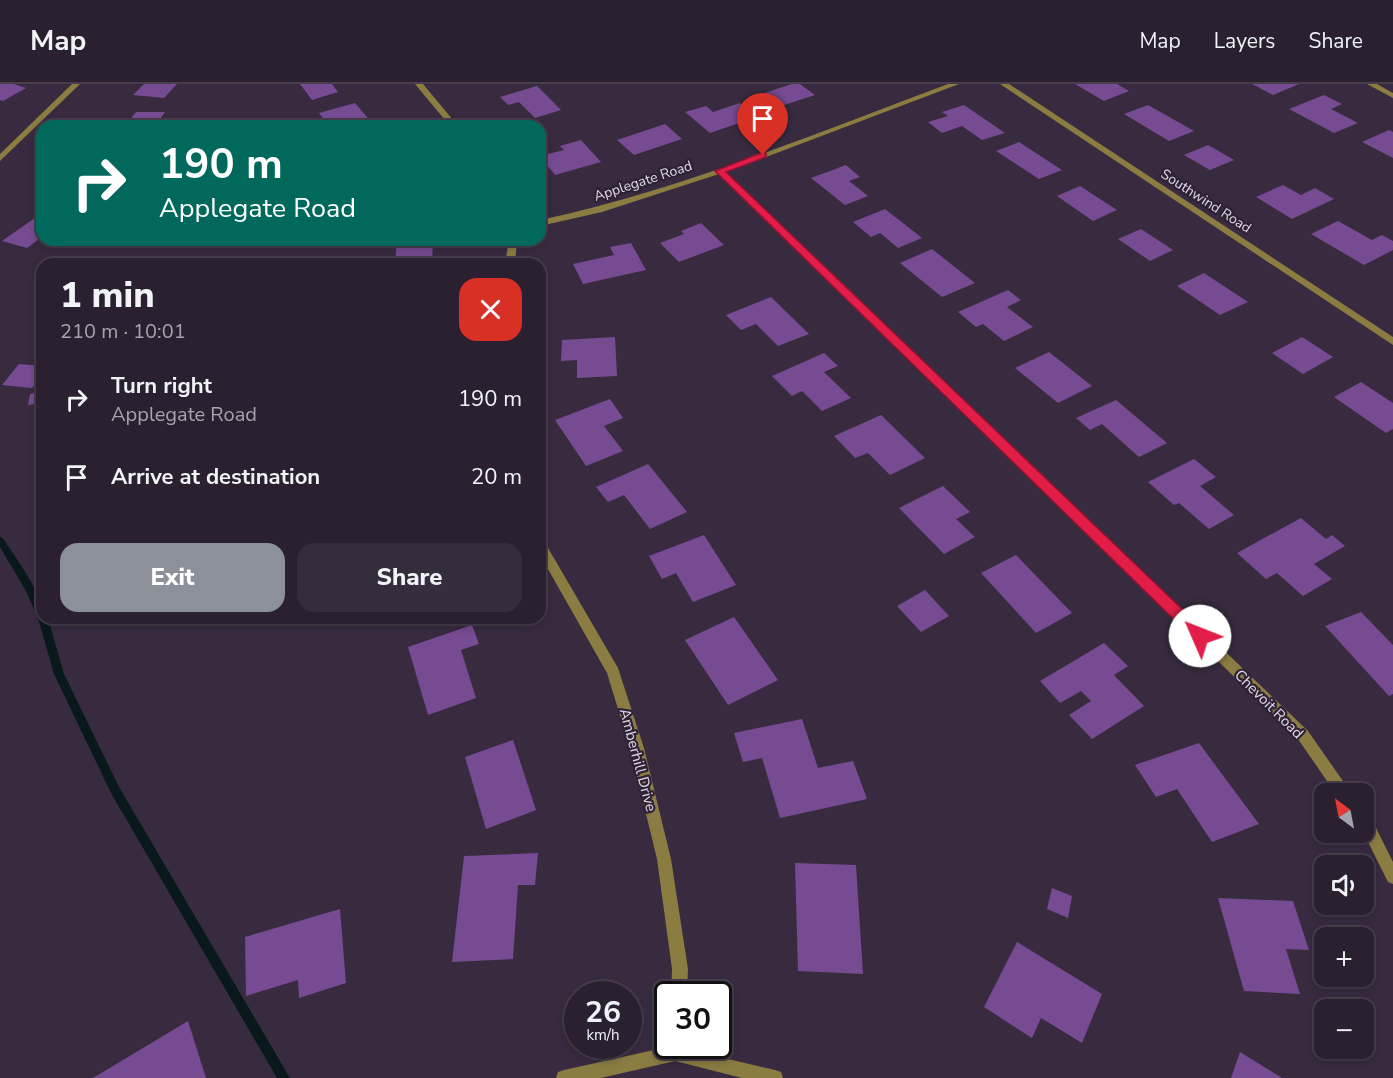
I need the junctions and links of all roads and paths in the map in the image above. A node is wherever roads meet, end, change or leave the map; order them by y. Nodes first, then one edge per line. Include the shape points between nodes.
1 (76, 84) edge
2 (419, 84) edge
3 (955, 84) edge
4 (1004, 84) edge
5 (1371, 84) edge
6 (1393, 96) edge
7 (40, 120) edge
8 (449, 120) edge
9 (36, 123) edge
10 (0, 159) edge
11 (720, 171) junction
12 (546, 222) edge
13 (1393, 342) edge
14 (546, 555) edge
15 (1337, 783) edge
16 (1374, 837) edge
17 (1393, 877) edge
18 (680, 981) edge
19 (654, 1055) edge
20 (710, 1059) edge
21 (564, 1078) edge
22 (775, 1078) edge

1 - 7 street
2 - 8 street
3 - 11 street, Applegate Road
4 - 13 street, Southwind Road
5 - 6 street
9 - 10 street
11 - 12 street, Applegate Road via 599,210
11 - 15 street, Chevoit Road via 1303,735
14 - 18 street, Amberhill Drive via 613,672 637,748 664,859
16 - 17 street
19 - 21 street
20 - 22 street

